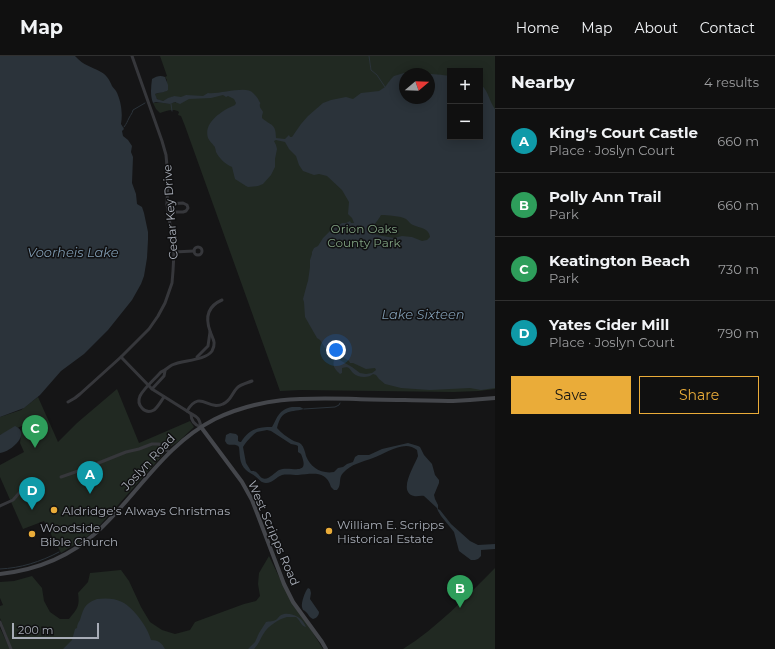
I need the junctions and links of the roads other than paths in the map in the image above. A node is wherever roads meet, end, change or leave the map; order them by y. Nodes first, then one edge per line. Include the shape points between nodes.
1 (132, 56) edge
2 (167, 204) junction
3 (168, 212) junction
4 (194, 251) dead end
5 (174, 252) junction
6 (222, 300) dead end
7 (210, 332) junction
8 (121, 356) junction
9 (195, 358) junction
10 (166, 371) junction
11 (252, 381) dead end
12 (148, 386) junction
13 (152, 389) junction
14 (164, 397) junction
15 (495, 398) edge
16 (68, 402) dead end
17 (187, 411) junction
18 (191, 414) junction
19 (201, 427) junction
20 (169, 452) junction
21 (61, 477) dead end
22 (20, 492) dead end
23 (0, 506) edge
24 (0, 574) edge
25 (0, 622) edge
26 (11, 649) edge
27 (326, 649) edge

1 - 2 street, Cedar Key Drive via 162,141 167,169
2 - 3 street, Cedar Key Drive
2 - 3 street via 183,204 188,208 183,212
3 - 5 street, Cedar Key Drive
4 - 5 street
5 - 8 street, Cedar Key Drive via 172,283 165,304 150,329
6 - 7 street via 211,308 208,314
7 - 9 street via 208,346
7 - 9 street via 214,341 213,350
8 - 12 street, West Scripps Road
8 - 16 street, Cedar Key Drive via 76,398
9 - 10 street via 171,366
10 - 12 street via 161,372
10 - 13 street
11 - 17 street via 237,388 231,398 223,404 213,405 199,401 194,402
12 - 13 street, West Scripps Road
12 - 14 street via 139,401 146,411 155,409
13 - 14 street, West Scripps Road
14 - 17 street, West Scripps Road
15 - 19 street, Joslyn Road via 453,401 284,399 238,410
17 - 18 street, West Scripps Road
18 - 19 street, West Scripps Road via 196,416
18 - 19 street, West Scripps Road via 195,425
19 - 20 street, Joslyn Road
19 - 27 street, West Scripps Road via 247,490 284,584 293,602
20 - 21 street via 159,444 152,444
20 - 24 street, Joslyn Road via 116,513 82,544 40,566
22 - 23 street via 13,500
25 - 26 street

